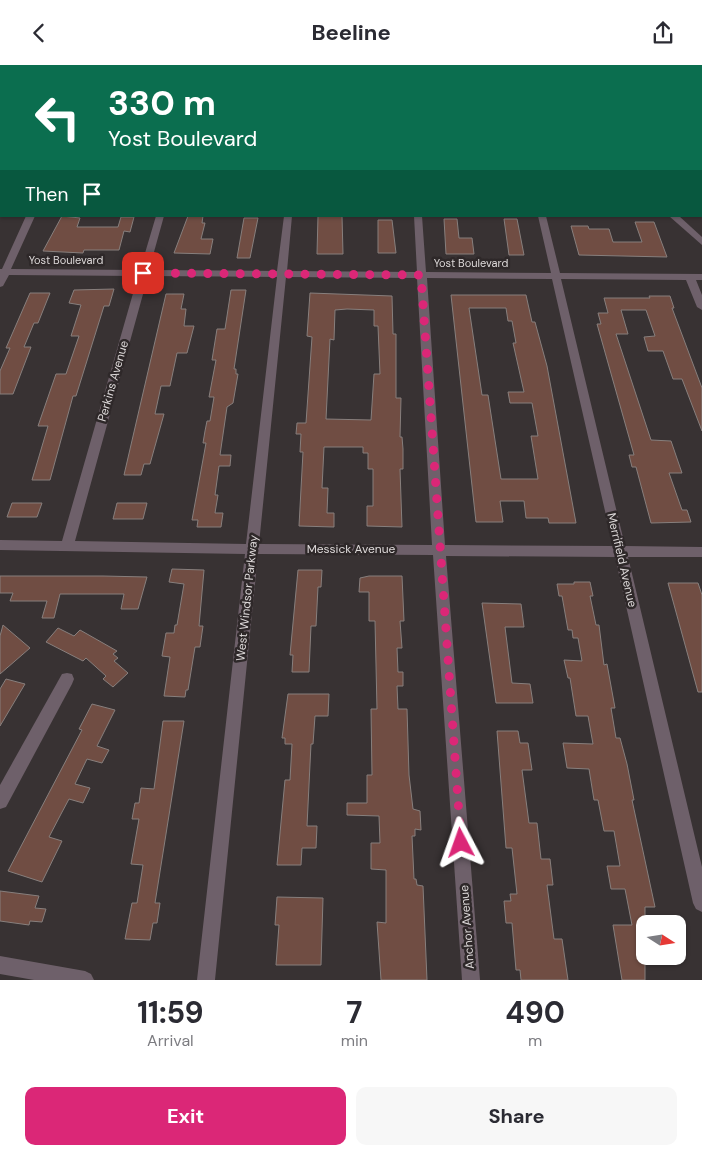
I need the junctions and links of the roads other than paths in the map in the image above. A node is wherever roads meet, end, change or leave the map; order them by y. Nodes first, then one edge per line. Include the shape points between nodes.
1 (30, 217) edge
2 (160, 217) edge
3 (288, 217) edge
4 (418, 217) edge
5 (542, 217) edge
6 (674, 217) edge
7 (702, 242) edge
8 (3, 272) edge
9 (143, 273) junction
10 (282, 273) junction
11 (421, 275) junction
12 (556, 276) junction
13 (690, 277) junction
14 (702, 277) edge
15 (0, 284) edge
16 (702, 307) edge
17 (0, 545) edge
18 (68, 546) junction
19 (252, 548) junction
20 (439, 550) junction
21 (620, 552) junction
22 (702, 552) edge
23 (67, 679) dead end
24 (0, 801) edge
25 (702, 903) edge
26 (0, 965) edge
27 (85, 980) edge
28 (206, 980) edge
29 (471, 980) edge

1 - 8 street
2 - 9 street, Perkins Avenue
3 - 10 street, West Windsor Parkway
4 - 11 street, Anchor Avenue
5 - 12 street, Merrifield Avenue
6 - 7 street
8 - 9 street, Yost Boulevard
8 - 15 street
9 - 10 street, Yost Boulevard
9 - 18 street, Perkins Avenue
10 - 11 street, Yost Boulevard
10 - 19 street, West Windsor Parkway
11 - 12 street, Yost Boulevard
11 - 20 street, Anchor Avenue
12 - 13 street, Yost Boulevard
12 - 21 street, Merrifield Avenue
13 - 14 street, Yost Boulevard
13 - 16 street
17 - 18 street, Messick Avenue
18 - 19 street, Messick Avenue
19 - 20 street, Messick Avenue
19 - 28 street, West Windsor Parkway
20 - 21 street, Messick Avenue
20 - 29 street, Anchor Avenue
21 - 22 street, Messick Avenue
21 - 25 street, Merrifield Avenue
23 - 24 street
26 - 27 street

